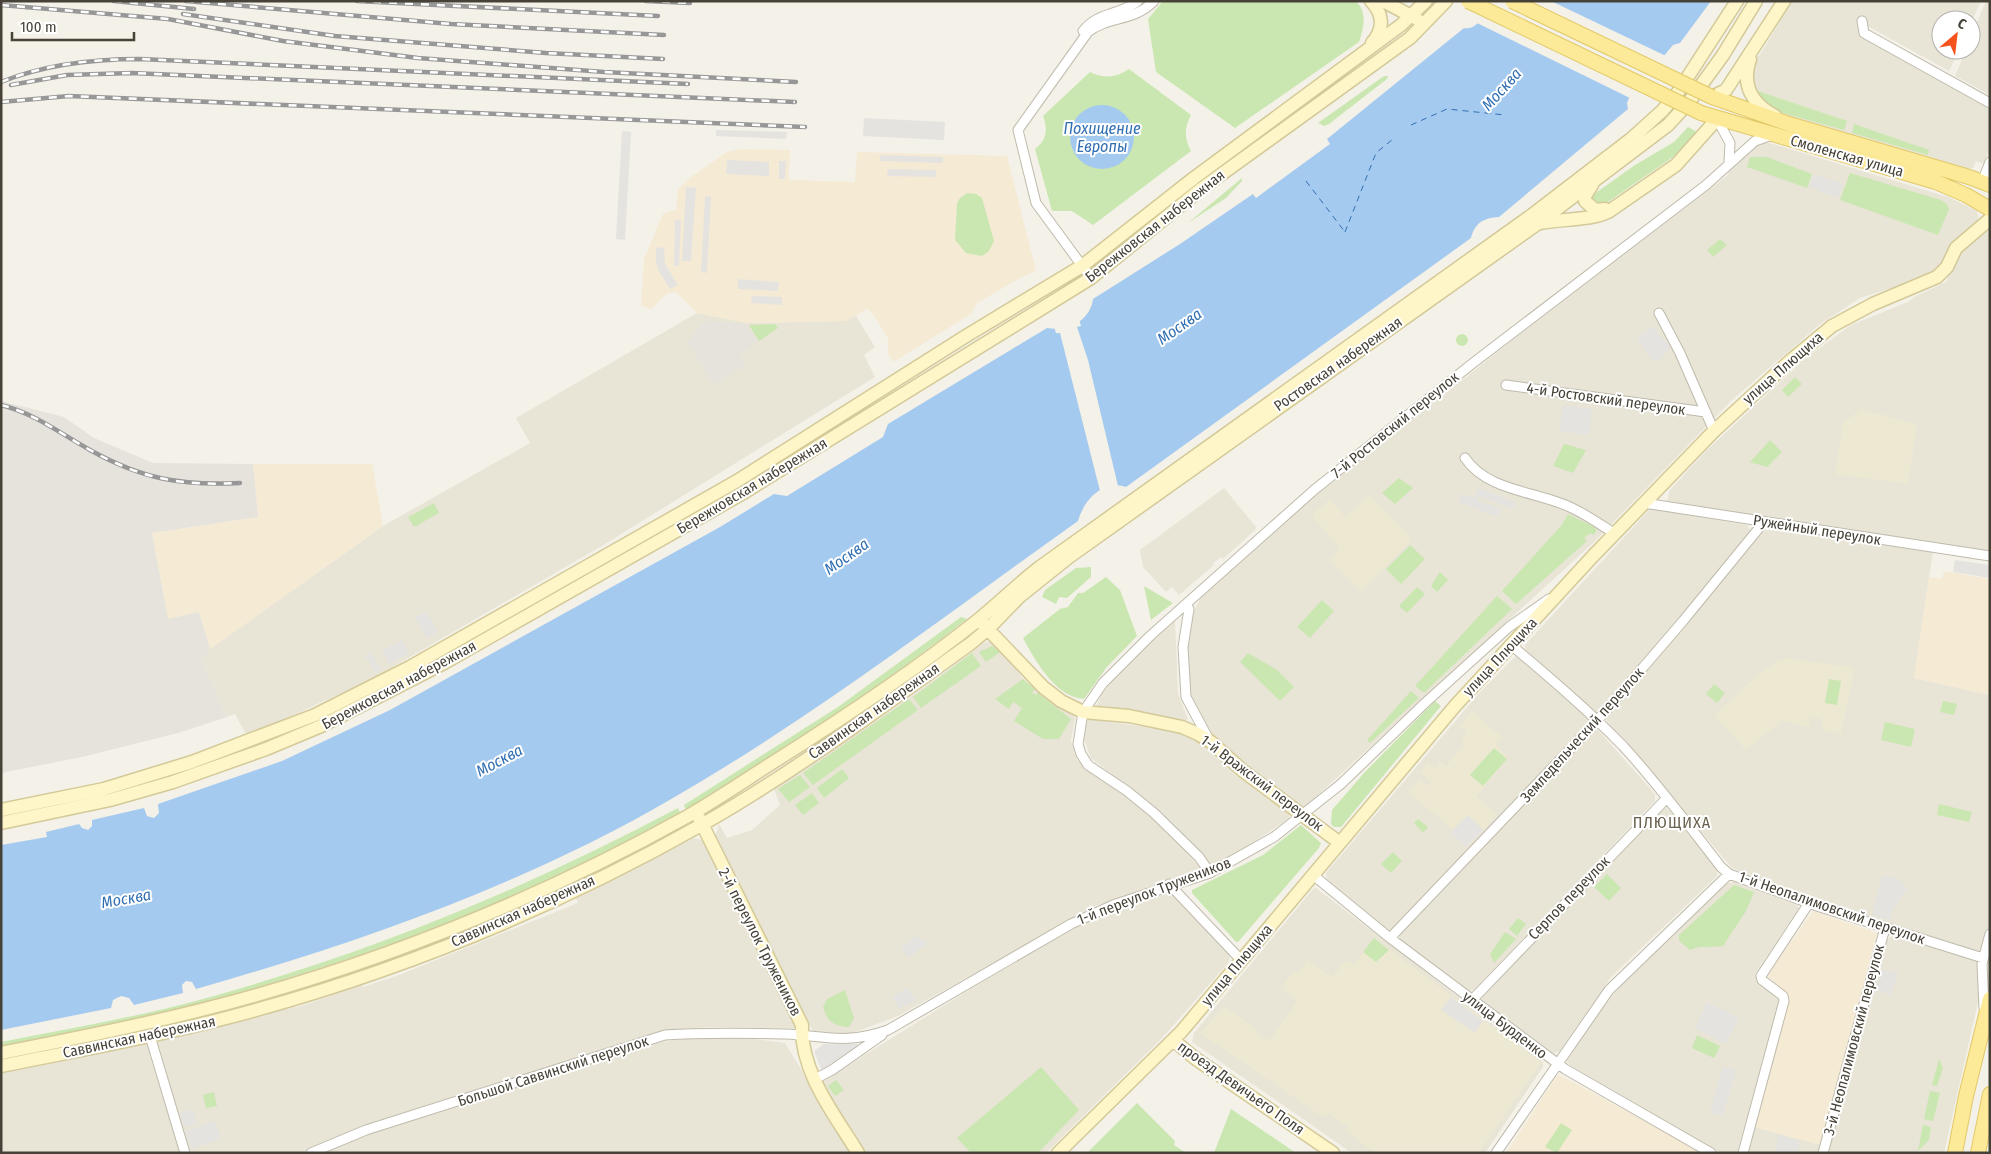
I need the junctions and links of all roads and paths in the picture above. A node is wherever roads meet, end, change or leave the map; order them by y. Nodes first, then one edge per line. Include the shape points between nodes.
1 (1138, 1) edge
2 (1154, 1) edge
3 (1371, 1) edge
4 (1383, 1) edge
5 (1401, 1) edge
6 (1446, 1) edge
7 (1468, 1) edge
8 (1512, 1) edge
9 (1737, 1) edge
10 (1756, 1) edge
11 (1784, 1) edge
12 (1418, 9) edge
13 (1429, 20) junction
14 (1862, 21) dead end
15 (1365, 52) junction
16 (1753, 52) junction
17 (1064, 63) junction
18 (1712, 97) junction
19 (1990, 103) edge
20 (1717, 119) junction
21 (1789, 124) junction
22 (1772, 135) junction
23 (1729, 162) junction
24 (1990, 162) edge
25 (1596, 178) junction
26 (1986, 184) edge
27 (1619, 204) junction
28 (1990, 209) edge
29 (1990, 219) edge
30 (1536, 224) junction
31 (1082, 266) junction
32 (1090, 278) junction
33 (1035, 295) junction
34 (1043, 307) junction
35 (1660, 313) dead end
36 (1506, 385) dead end
37 (1706, 412) junction
38 (1714, 431) junction
39 (1465, 458) dead end
40 (1644, 503) junction
41 (1764, 522) junction
42 (1615, 534) junction
43 (1990, 556) edge
44 (1560, 592) junction
45 (1184, 606) junction
46 (979, 620) junction
47 (988, 629) junction
48 (1510, 644) junction
49 (1083, 712) junction
50 (1597, 721) junction
51 (1211, 742) junction
52 (1667, 798) junction
53 (1, 810) edge
54 (696, 811) junction
55 (1302, 814) junction
56 (1, 823) edge
57 (702, 824) junction
58 (1340, 843) junction
59 (1210, 873) junction
60 (1729, 874) junction
61 (1313, 875) junction
62 (1169, 884) junction
63 (1809, 903) junction
64 (1885, 928) junction
65 (1990, 934) edge
66 (1390, 938) junction
67 (1983, 958) junction
68 (1241, 960) junction
69 (1990, 999) edge
70 (1472, 1000) junction
71 (1985, 1015) junction
72 (888, 1030) junction
73 (150, 1036) junction
74 (802, 1037) junction
75 (1173, 1040) junction
76 (1, 1053) edge
77 (1557, 1064) junction
78 (1, 1066) edge
79 (815, 1079) junction
80 (1990, 1094) edge
81 (186, 1153) edge
82 (312, 1153) edge
83 (858, 1153) edge
84 (1058, 1153) edge
85 (1333, 1153) edge
86 (1496, 1153) edge
87 (1711, 1153) edge
88 (1743, 1153) edge
89 (1824, 1153) edge
90 (1955, 1153) edge
91 (1978, 1153) edge

1 - 17 street via 1090,23
2 - 17 street via 1136,15 1091,29
3 - 15 main road via 1378,10 1382,26
4 - 12 main road
5 - 12 main road
6 - 13 main road, Бережковская набережная
7 - 20 main road, Смоленская улица, bridge
8 - 18 main road, Смоленская улица, bridge
9 - 46 main road, Ростовская набережная via 1676,95 1631,140 1532,215 1100,523 1014,587
10 - 25 main road, Ростовская набережная via 1689,102 1668,125
11 - 16 main road
12 - 13 main road
12 - 15 main road, Бережковская набережная
13 - 32 main road, Бережковская набережная via 1410,38 1201,188
14 - 19 street via 1864,33
15 - 31 main road, Бережковская набережная via 1194,178
16 - 18 main road via 1726,90
16 - 21 main road via 1746,79 1752,96 1767,112
17 - 31 street via 1018,130 1036,203
18 - 21 main road, Смоленская улица
20 - 22 main road, Смоленская улица
20 - 23 street via 1730,143
20 - 27 main road via 1676,165
21 - 26 main road, Смоленская улица
22 - 23 street, 7-й Ростовский переулок via 1754,141
22 - 28 main road, Смоленская улица via 1936,182 1966,194
23 - 45 street, 7-й Ростовский переулок via 1706,184 1472,362 1314,490
24 - 26 street
25 - 27 main road via 1585,196 1588,206 1595,210
25 - 30 main road, Ростовская набережная
27 - 30 main road via 1601,216 1563,218
29 - 38 main road, улица Плющиха via 1956,248 1947,267 1937,277 1873,304 1832,326 1801,350
30 - 47 main road, Ростовская набережная via 1069,557 1019,597
31 - 32 street
31 - 33 main road, Бережковская набережная
32 - 34 main road, Бережковская набережная
33 - 34 street via 1045,297
33 - 53 main road, Бережковская набережная via 738,481 373,686 314,715 192,762 104,789
34 - 56 main road, Бережковская набережная via 744,493 380,697 266,749 173,782 110,800
35 - 37 street
36 - 37 street, 4-й Ростовский переулок
37 - 38 street
38 - 40 main road, улица Плющиха
39 - 42 street via 1471,467 1489,480 1571,508
40 - 41 street, Ружейный переулок
40 - 42 main road, улица Плющиха
41 - 43 street, Ружейный переулок
41 - 50 street, Земледельческий переулок
42 - 44 main road, улица Плющиха
44 - 48 main road, улица Плющиха
44 - 55 street, 1-й переулок Тружеников via 1502,633 1341,784
45 - 49 street, 7-й Ростовский переулок via 1118,667
45 - 51 street via 1189,609 1183,647 1186,697
46 - 47 main road, 1-й Вражский переулок
46 - 54 main road, Саввинская набережная via 821,732
47 - 49 main road, 1-й Вражский переулок via 1043,687
47 - 57 main road, Саввинская набережная via 842,734
48 - 50 street, 1-й Неопалимовский переулок
48 - 58 main road, улица Плющиха
49 - 51 main road, 1-й Вражский переулок via 1129,716 1182,727
49 - 59 street via 1078,744 1088,765 1154,813 1199,857
50 - 52 street, 1-й Неопалимовский переулок
50 - 66 street, Земледельческий переулок
51 - 55 main road, 1-й Вражский переулок via 1243,771
52 - 60 street, 1-й Неопалимовский переулок
52 - 70 street, Серпов переулок
54 - 57 main road, 2-й переулок Тружеников
54 - 76 main road, Саввинская набережная via 556,884 386,953 217,1006
55 - 58 main road, 1-й Вражский переулок
55 - 59 street, 1-й переулок Тружеников via 1274,837
57 - 73 main road, Саввинская набережная via 563,895 391,966 225,1018
57 - 74 main road, 2-й переулок Тружеников via 802,1025
58 - 61 main road, улица Плющиха
59 - 62 street, 1-й переулок Тружеников
60 - 63 street, 1-й Неопалимовский переулок
60 - 77 street via 1617,981
61 - 66 street, улица Бурденко
61 - 68 main road, улица Плющиха
62 - 68 street
62 - 72 street, 1-й переулок Тружеников via 1113,904 1071,924
63 - 64 street, 1-й Неопалимовский переулок
63 - 88 street via 1761,976 1783,996 1784,1001
64 - 67 street, 1-й Неопалимовский переулок
64 - 89 street, 3-й Неопалимовский переулок
65 - 67 street
66 - 70 street, улица Бурденко
67 - 71 street
68 - 75 main road, улица Плющиха
69 - 71 main road
70 - 77 street, улица Бурденко
71 - 90 main road
72 - 74 street, 1-й переулок Тружеников via 848,1040
72 - 79 street
73 - 78 main road, Саввинская набережная
73 - 81 street
74 - 79 main road, 2-й переулок Тружеников
74 - 82 street, Большой Саввинский переулок via 709,1031 665,1035 366,1130
75 - 84 main road, улица Плющиха
75 - 85 main road, проезд Девичьего Поля
77 - 86 street
77 - 87 street, улица Бурденко
79 - 83 main road, 2-й переулок Тружеников
80 - 91 main road

